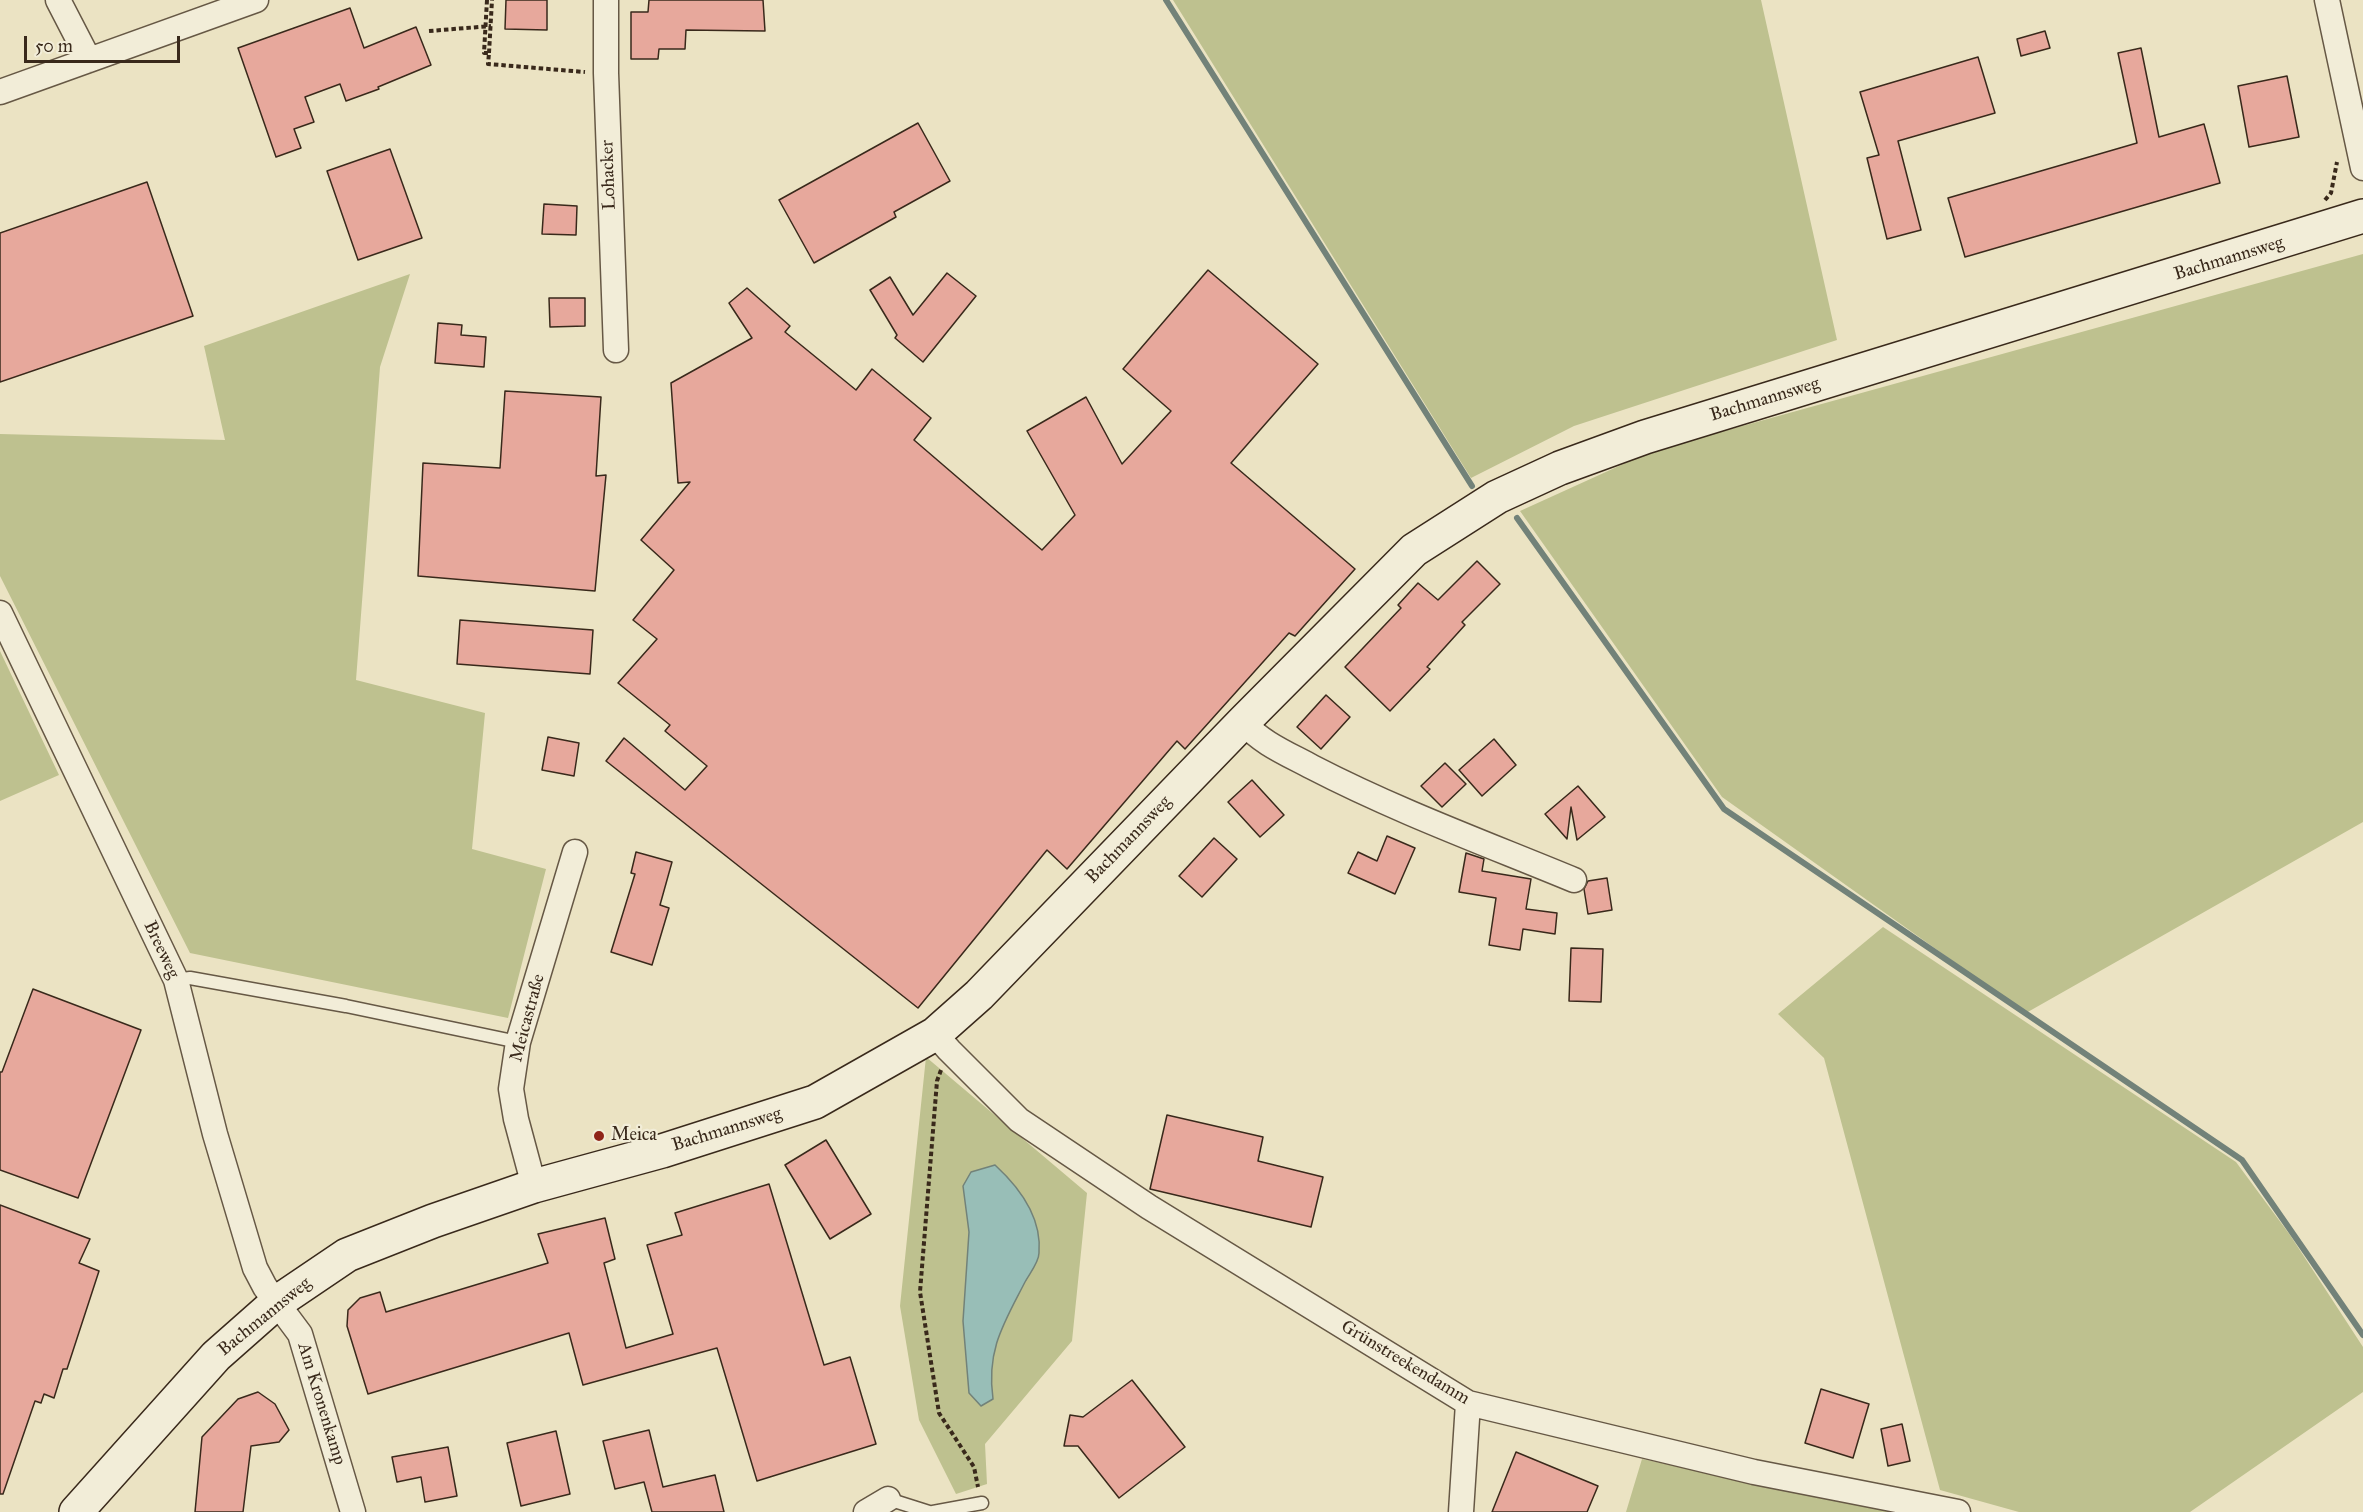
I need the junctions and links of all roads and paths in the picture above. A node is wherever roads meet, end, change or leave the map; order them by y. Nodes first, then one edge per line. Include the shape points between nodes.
1 (58, 0) edge
2 (256, 0) edge
3 (487, 0) edge
4 (492, 0) edge
5 (606, 0) edge
6 (2327, 0) edge
7 (485, 26) junction
8 (491, 26) junction
9 (429, 31) dead end
10 (489, 52) junction
11 (89, 60) junction
12 (606, 73) junction
13 (0, 92) edge
14 (2336, 155) dead end
15 (2363, 168) edge
16 (2324, 201) dead end
17 (2363, 216) edge
18 (616, 350) dead end
19 (0, 613) edge
20 (1243, 722) junction
21 (575, 852) dead end
22 (1574, 880) dead end
23 (176, 980) junction
24 (518, 1042) junction
25 (942, 1042) junction
26 (534, 1186) junction
27 (276, 1303) junction
28 (1468, 1403) junction
29 (888, 1499) joint
30 (982, 1503) joint
31 (76, 1512) edge
32 (353, 1512) edge
33 (866, 1512) edge
34 (931, 1512) edge
35 (1461, 1512) edge
36 (1958, 1512) edge

1 - 11 street
2 - 11 street
3 - 7 path
4 - 8 path
5 - 12 street, Lohacker
6 - 15 street
7 - 8 path
7 - 9 path
7 - 10 path via 484,53
8 - 10 path
10 - 12 path via 488,64
11 - 13 street
12 - 18 street, Lohacker
14 - 16 path via 2338,166 2331,193
17 - 20 street, Bachmannsweg via 1656,433 1560,468 1497,497 1414,550
19 - 23 street, Breeweg
20 - 22 street via 1278,749 1356,790
20 - 25 street, Bachmannsweg via 979,995
21 - 24 street, Meicastraße
23 - 24 lane via 190,978 346,1006
23 - 27 street, Breeweg via 214,1134 255,1269
24 - 26 street, Meicastraße via 511,1089
25 - 26 street, Bachmannsweg via 815,1102
25 - 28 street, Grünstreekendamm via 1019,1120 1149,1207
25 - 30 path via 920,1292 939,1413 974,1467
26 - 27 street, Bachmannsweg via 347,1255
27 - 31 street, Bachmannsweg via 216,1356
27 - 32 street, Am Kronenkamp via 300,1334
28 - 35 street
28 - 36 street, Grünstreekendamm via 1754,1472
29 - 33 street
29 - 34 lane
30 - 34 lane

